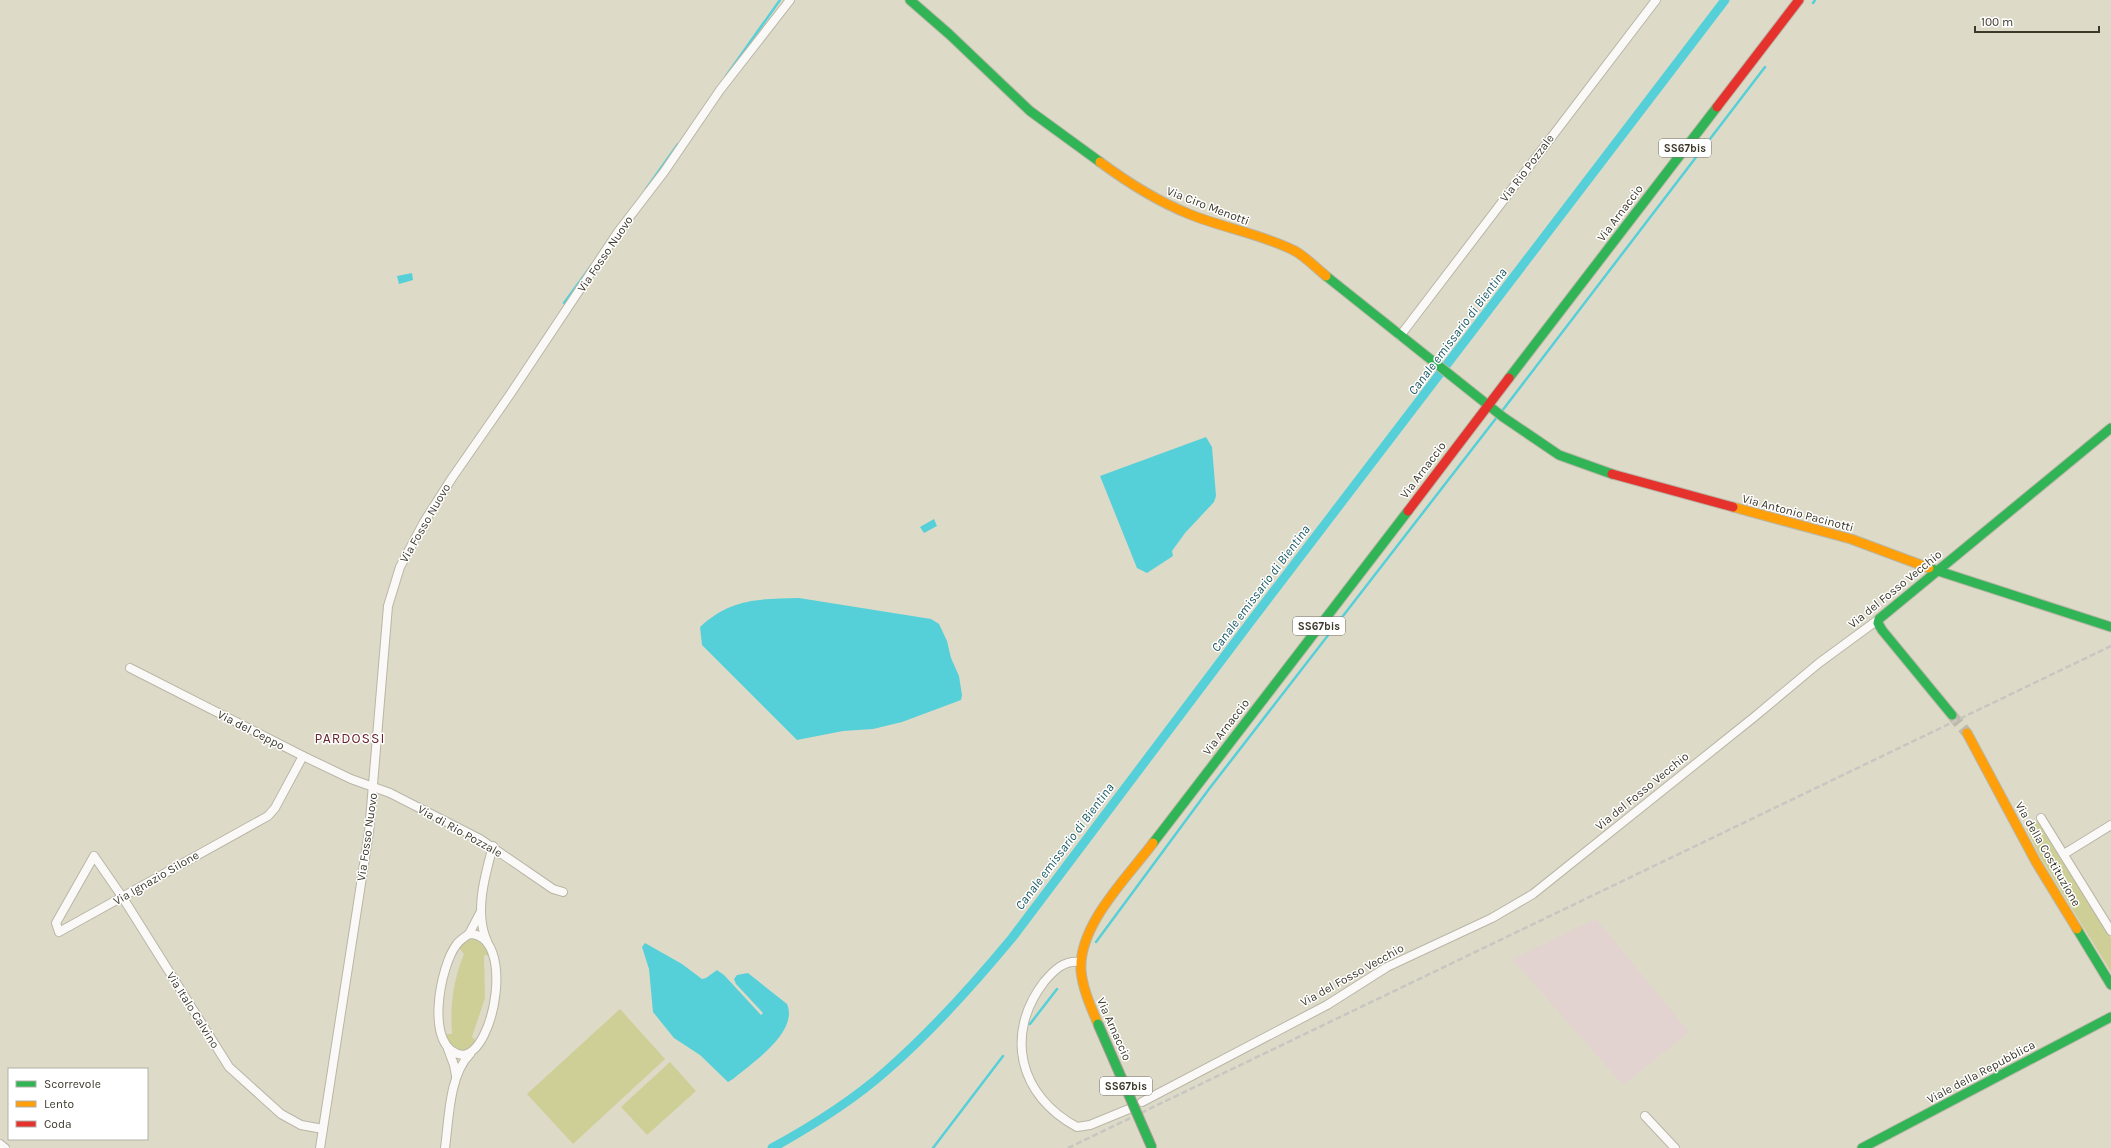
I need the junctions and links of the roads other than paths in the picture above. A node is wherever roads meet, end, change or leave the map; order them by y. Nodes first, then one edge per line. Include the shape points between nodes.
1 (790, 0) edge
2 (910, 0) edge
3 (1656, 0) edge
4 (1799, 0) edge
5 (1400, 336) junction
6 (1489, 404) junction
7 (2111, 428) edge
8 (1937, 571) junction
9 (1879, 619) junction
10 (2111, 627) edge
11 (130, 668) dead end
12 (1952, 715) tunnel mouth
13 (1967, 733) tunnel mouth
14 (303, 756) junction
15 (374, 788) junction
16 (2041, 818) dead end
17 (2111, 825) edge
18 (493, 846) junction
19 (2064, 854) junction
20 (94, 856) joint
21 (563, 892) dead end
22 (123, 898) junction
23 (480, 912) junction
24 (2111, 931) edge
25 (469, 934) junction
26 (488, 942) junction
27 (1080, 962) junction
28 (2111, 985) edge
29 (2111, 1017) edge
30 (448, 1049) junction
31 (470, 1054) junction
32 (456, 1077) junction
33 (1142, 1102) dead end
34 (1129, 1109) dead end
35 (1645, 1116) dead end
36 (323, 1129) junction
37 (0, 1144) edge
38 (6, 1148) edge
39 (320, 1148) edge
40 (445, 1148) edge
41 (1152, 1148) edge
42 (1675, 1148) edge
43 (1862, 1148) edge

1 - 15 street, Via Fosso Nuovo via 618,232 452,478 413,541 400,567 388,606
2 - 5 street, Via Ciro Menotti via 1030,111 1122,178 1151,196 1189,214 1289,248
3 - 5 street, Via Rio Pozzale
4 - 6 street, Via Arnaccio / SS67bis
5 - 6 street, Via Ciro Menotti
6 - 8 street, Via Antonio Pacinotti via 1552,451 1582,464 1851,540
6 - 27 street, Via Arnaccio / SS67bis via 1102,908 1087,933
7 - 8 street, Via del Fosso Vecchio
8 - 9 street, Via del Fosso Vecchio
8 - 10 street, Via Antonio Pacinotti
9 - 12 street via 1878,623 1882,630
9 - 33 street, Via del Fosso Vecchio via 1819,663 1527,898 1492,918 1387,967 1327,1005
11 - 14 street, Via del Ceppo
13 - 28 street, Via della Costituzione via 2036,862
14 - 15 street, Via del Ceppo
14 - 22 street, Via Ignazio Silone via 275,808 268,816
15 - 18 street, Via di Rio Pozzale via 408,802
15 - 36 street, Via Fosso Nuovo
16 - 19 street
17 - 19 street
18 - 21 street, Via di Rio Pozzale via 553,889
18 - 23 street
19 - 24 street
20 - 22 street, Via Italo Calvino
20 - 22 street, Via Ignazio Silone via 56,923 59,932
22 - 36 street, Via Italo Calvino via 229,1067 281,1114 302,1125
23 - 25 street
23 - 26 street
25 - 26 street via 477,935
25 - 30 street via 456,944 440,991 440,1028 442,1040
26 - 31 street via 493,950 495,962 494,999 484,1035
27 - 34 street via 1064,964 1045,980 1025,1013 1022,1059 1029,1081 1044,1101 1071,1124 1084,1127
27 - 41 street, Via Arnaccio / SS67bis, bridge via 1086,995
29 - 43 street, Viale della Repubblica
30 - 31 street via 459,1055
30 - 32 street
31 - 32 street via 462,1062
32 - 40 street
35 - 42 street
36 - 39 street, Via Fosso Nuovo
37 - 38 street

